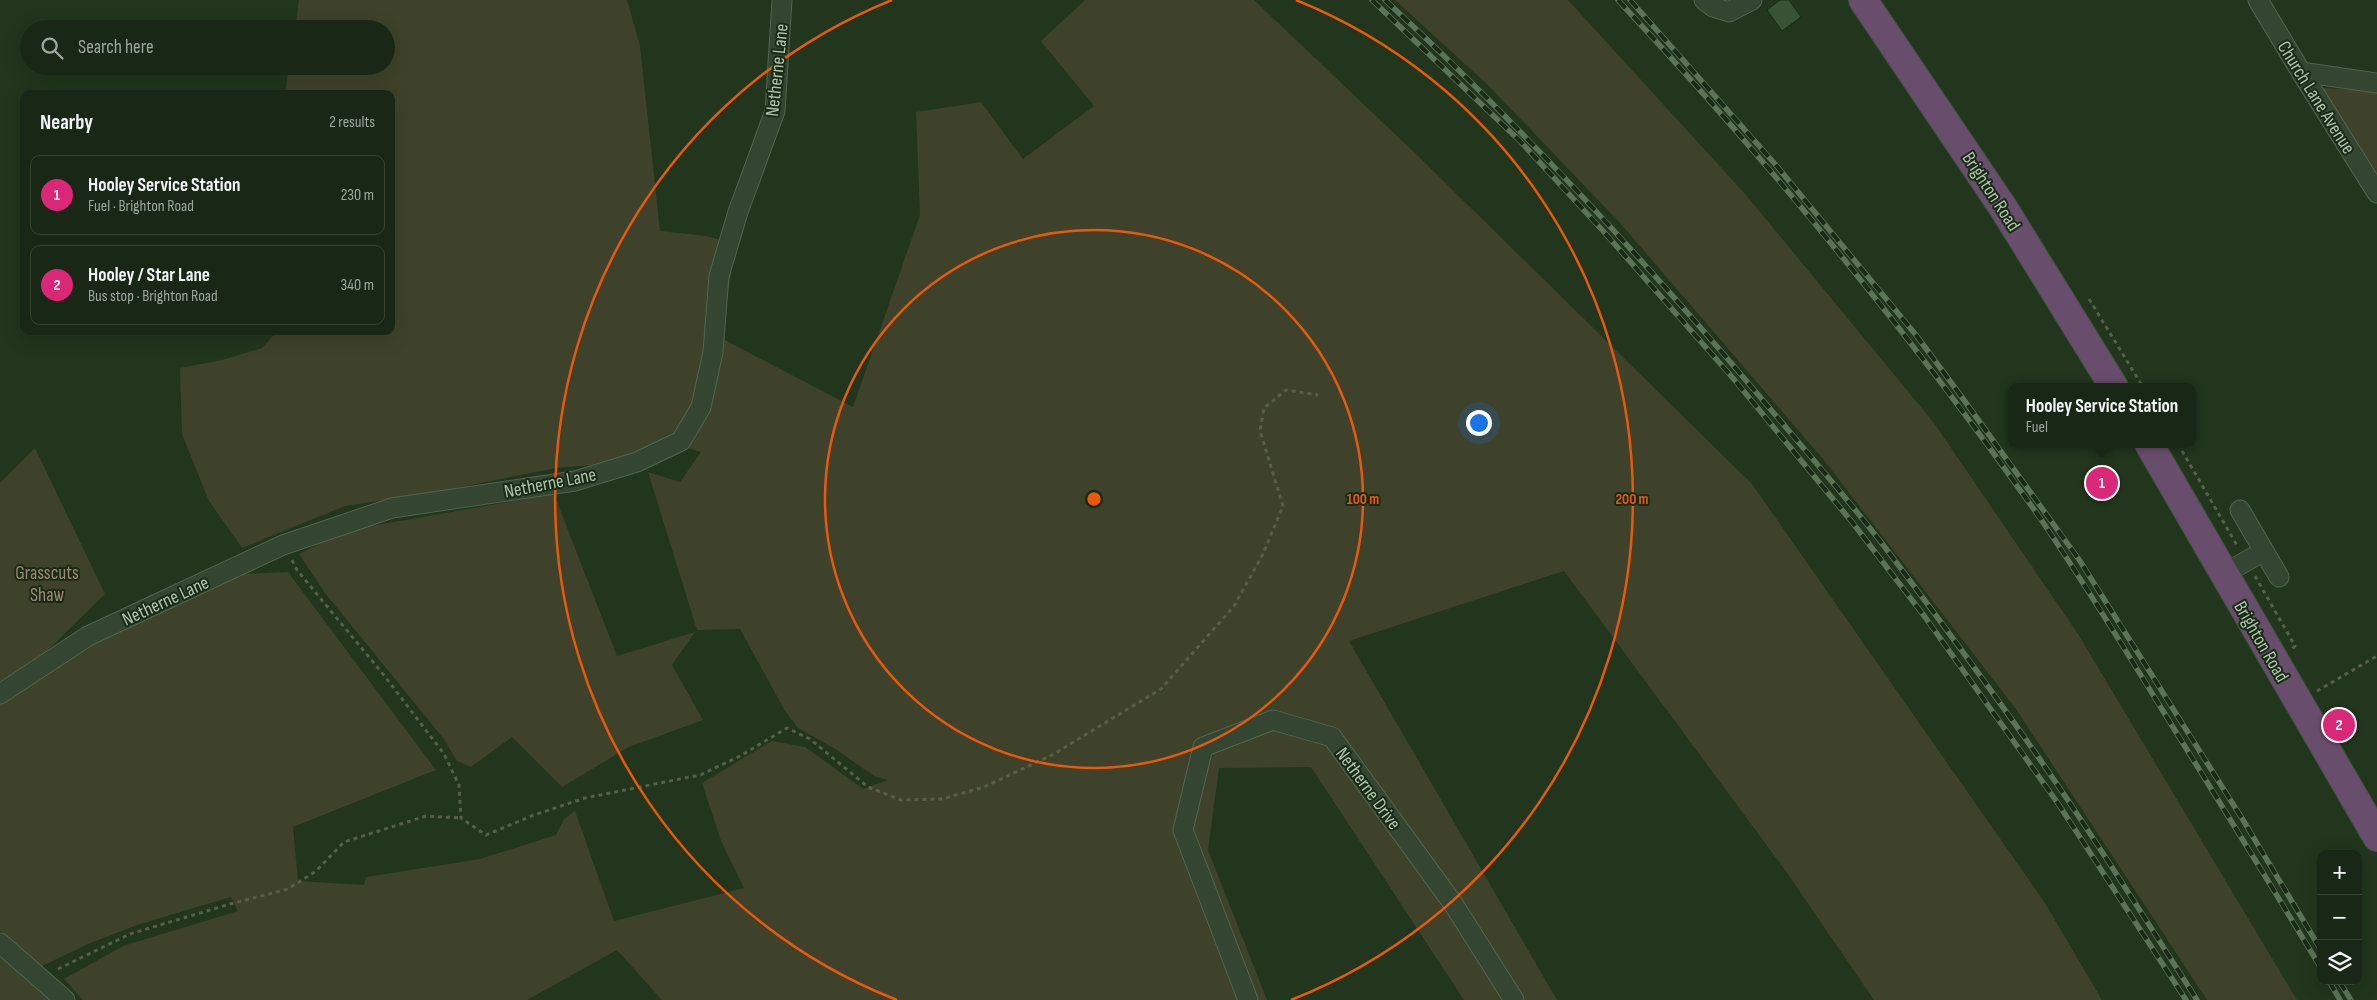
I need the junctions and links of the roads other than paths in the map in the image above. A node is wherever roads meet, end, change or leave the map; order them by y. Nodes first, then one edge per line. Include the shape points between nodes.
1 (782, 0) edge
2 (1704, 0) edge
3 (1752, 0) edge
4 (1863, 0) edge
5 (2258, 0) edge
6 (2301, 72) junction
7 (2377, 83) edge
8 (2377, 193) edge
9 (2112, 383) edge
10 (2151, 448) edge
11 (2240, 510) dead end
12 (2264, 551) junction
13 (2224, 574) junction
14 (2279, 578) dead end
15 (0, 694) edge
16 (2377, 837) edge
17 (0, 943) edge
18 (65, 1000) edge
19 (1248, 1000) edge
20 (1514, 1000) edge

1 - 15 street, Netherne Lane via 775,111 738,212 719,276 713,352 701,406 681,441 637,462 575,481 392,508 283,546 88,636
2 - 3 street via 1729,12
4 - 9 highway, Brighton Road via 2004,209
5 - 6 street, Church Lane Avenue
6 - 7 street
6 - 8 street, Church Lane Avenue
10 - 13 highway, Brighton Road
11 - 12 street
12 - 13 street
12 - 14 street
13 - 16 highway, Brighton Road
17 - 18 street
19 - 20 street, Netherne Drive via 1183,830 1203,747 1273,720 1332,737 1454,905

